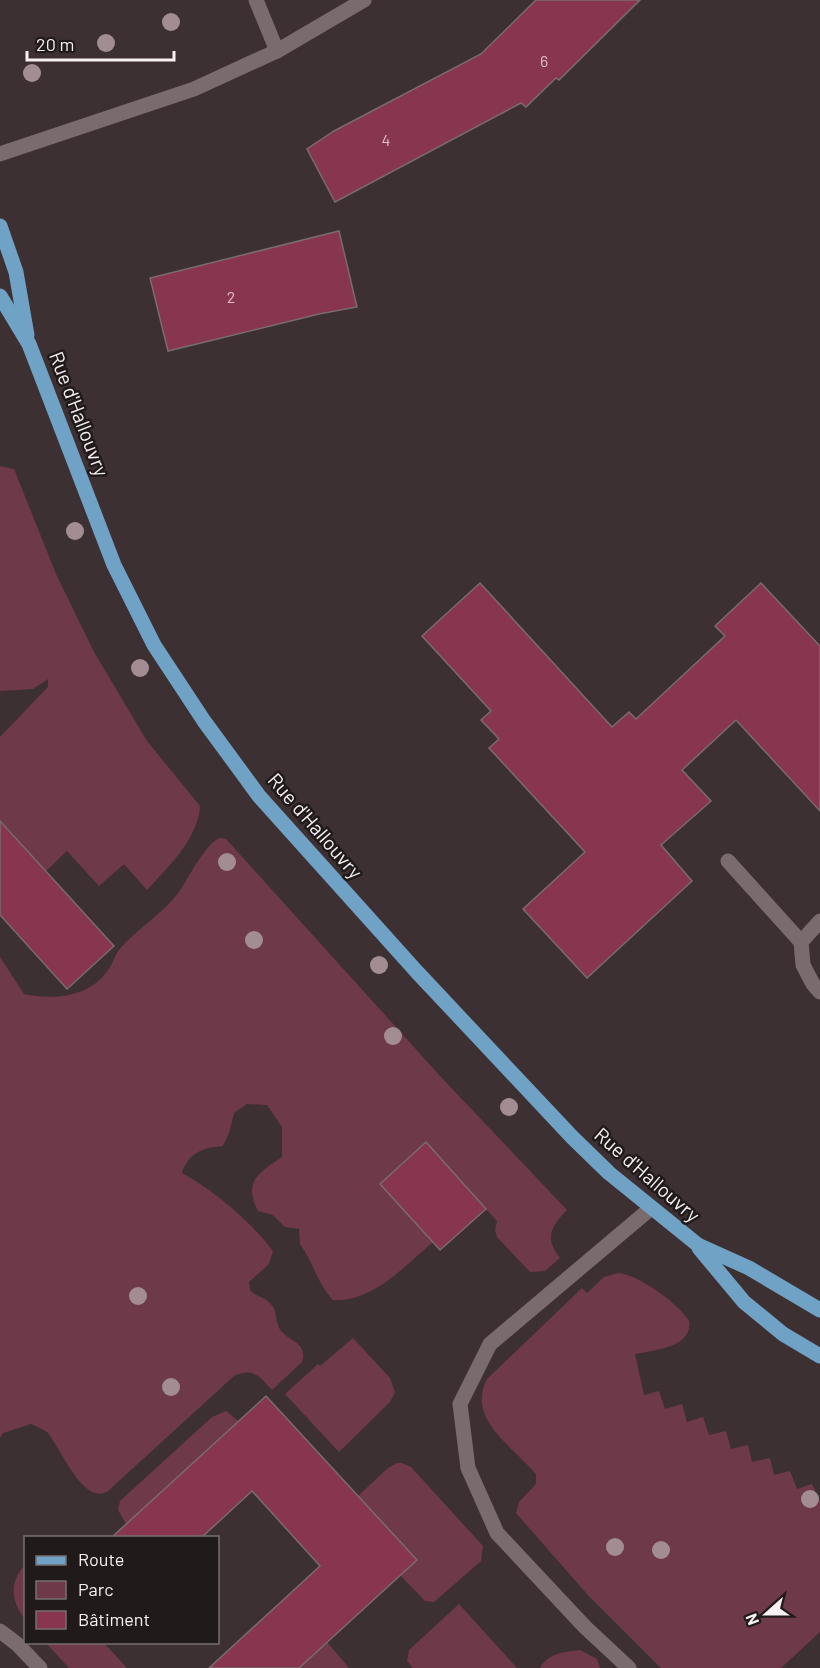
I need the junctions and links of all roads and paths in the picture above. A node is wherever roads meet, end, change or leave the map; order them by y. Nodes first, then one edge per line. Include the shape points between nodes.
1 (256, 0) edge
2 (364, 0) edge
3 (277, 51) junction
4 (0, 154) edge
5 (0, 226) edge
6 (0, 296) edge
7 (29, 344) junction
8 (728, 861) dead end
9 (820, 921) edge
10 (801, 942) junction
11 (820, 992) edge
12 (650, 1209) junction
13 (698, 1245) junction
14 (820, 1310) edge
15 (820, 1356) edge
16 (0, 1631) edge
17 (39, 1668) edge
18 (629, 1668) edge

1 - 3 street
2 - 3 street
3 - 4 street via 195,89
5 - 7 main road, Rue d'Hallouvry via 16,272
6 - 7 main road, Rue d'Hallouvry
7 - 12 main road, Rue d'Hallouvry via 114,565 154,645 204,721 260,796 417,972 572,1137
8 - 10 street
9 - 10 street
10 - 11 street via 803,965
12 - 13 main road, Rue d'Hallouvry
12 - 18 street via 490,1344 460,1404 468,1468 497,1533
13 - 14 main road, Rue d'Hallouvry via 749,1268
13 - 15 main road, Rue d'Hallouvry via 744,1302 783,1334
16 - 17 street

